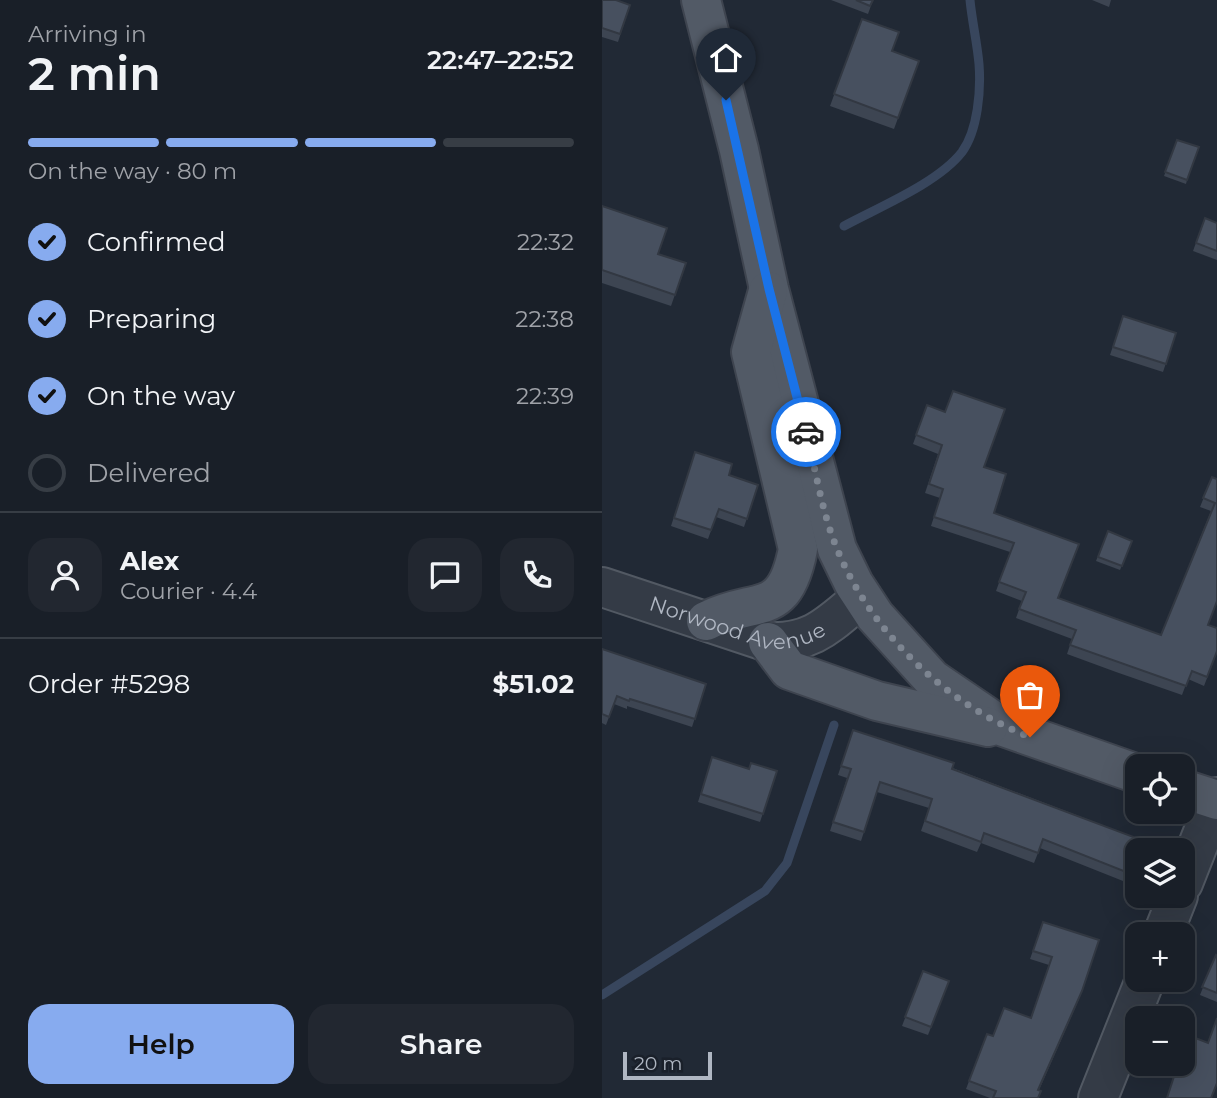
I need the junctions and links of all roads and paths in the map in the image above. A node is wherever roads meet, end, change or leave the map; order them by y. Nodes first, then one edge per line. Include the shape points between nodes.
1 (701, 0) edge
2 (769, 289) junction
3 (602, 587) edge
4 (862, 597) junction
5 (706, 621) junction
6 (768, 642) junction
7 (1030, 737) junction
8 (1125, 770) edge
9 (1208, 796) edge
10 (1195, 841) edge
11 (1140, 992) edge
12 (1098, 1098) edge

1 - 2 main road
2 - 4 main road via 837,549
2 - 5 main road via 751,352 799,549 793,576 780,595 755,608 728,610
3 - 5 street, Norwood Avenue
4 - 6 street, Norwood Avenue via 805,639
4 - 7 main road via 932,679 1001,726
5 - 6 street, Norwood Avenue
6 - 7 main road via 789,670 877,701
7 - 8 main road
9 - 10 street
11 - 12 street

